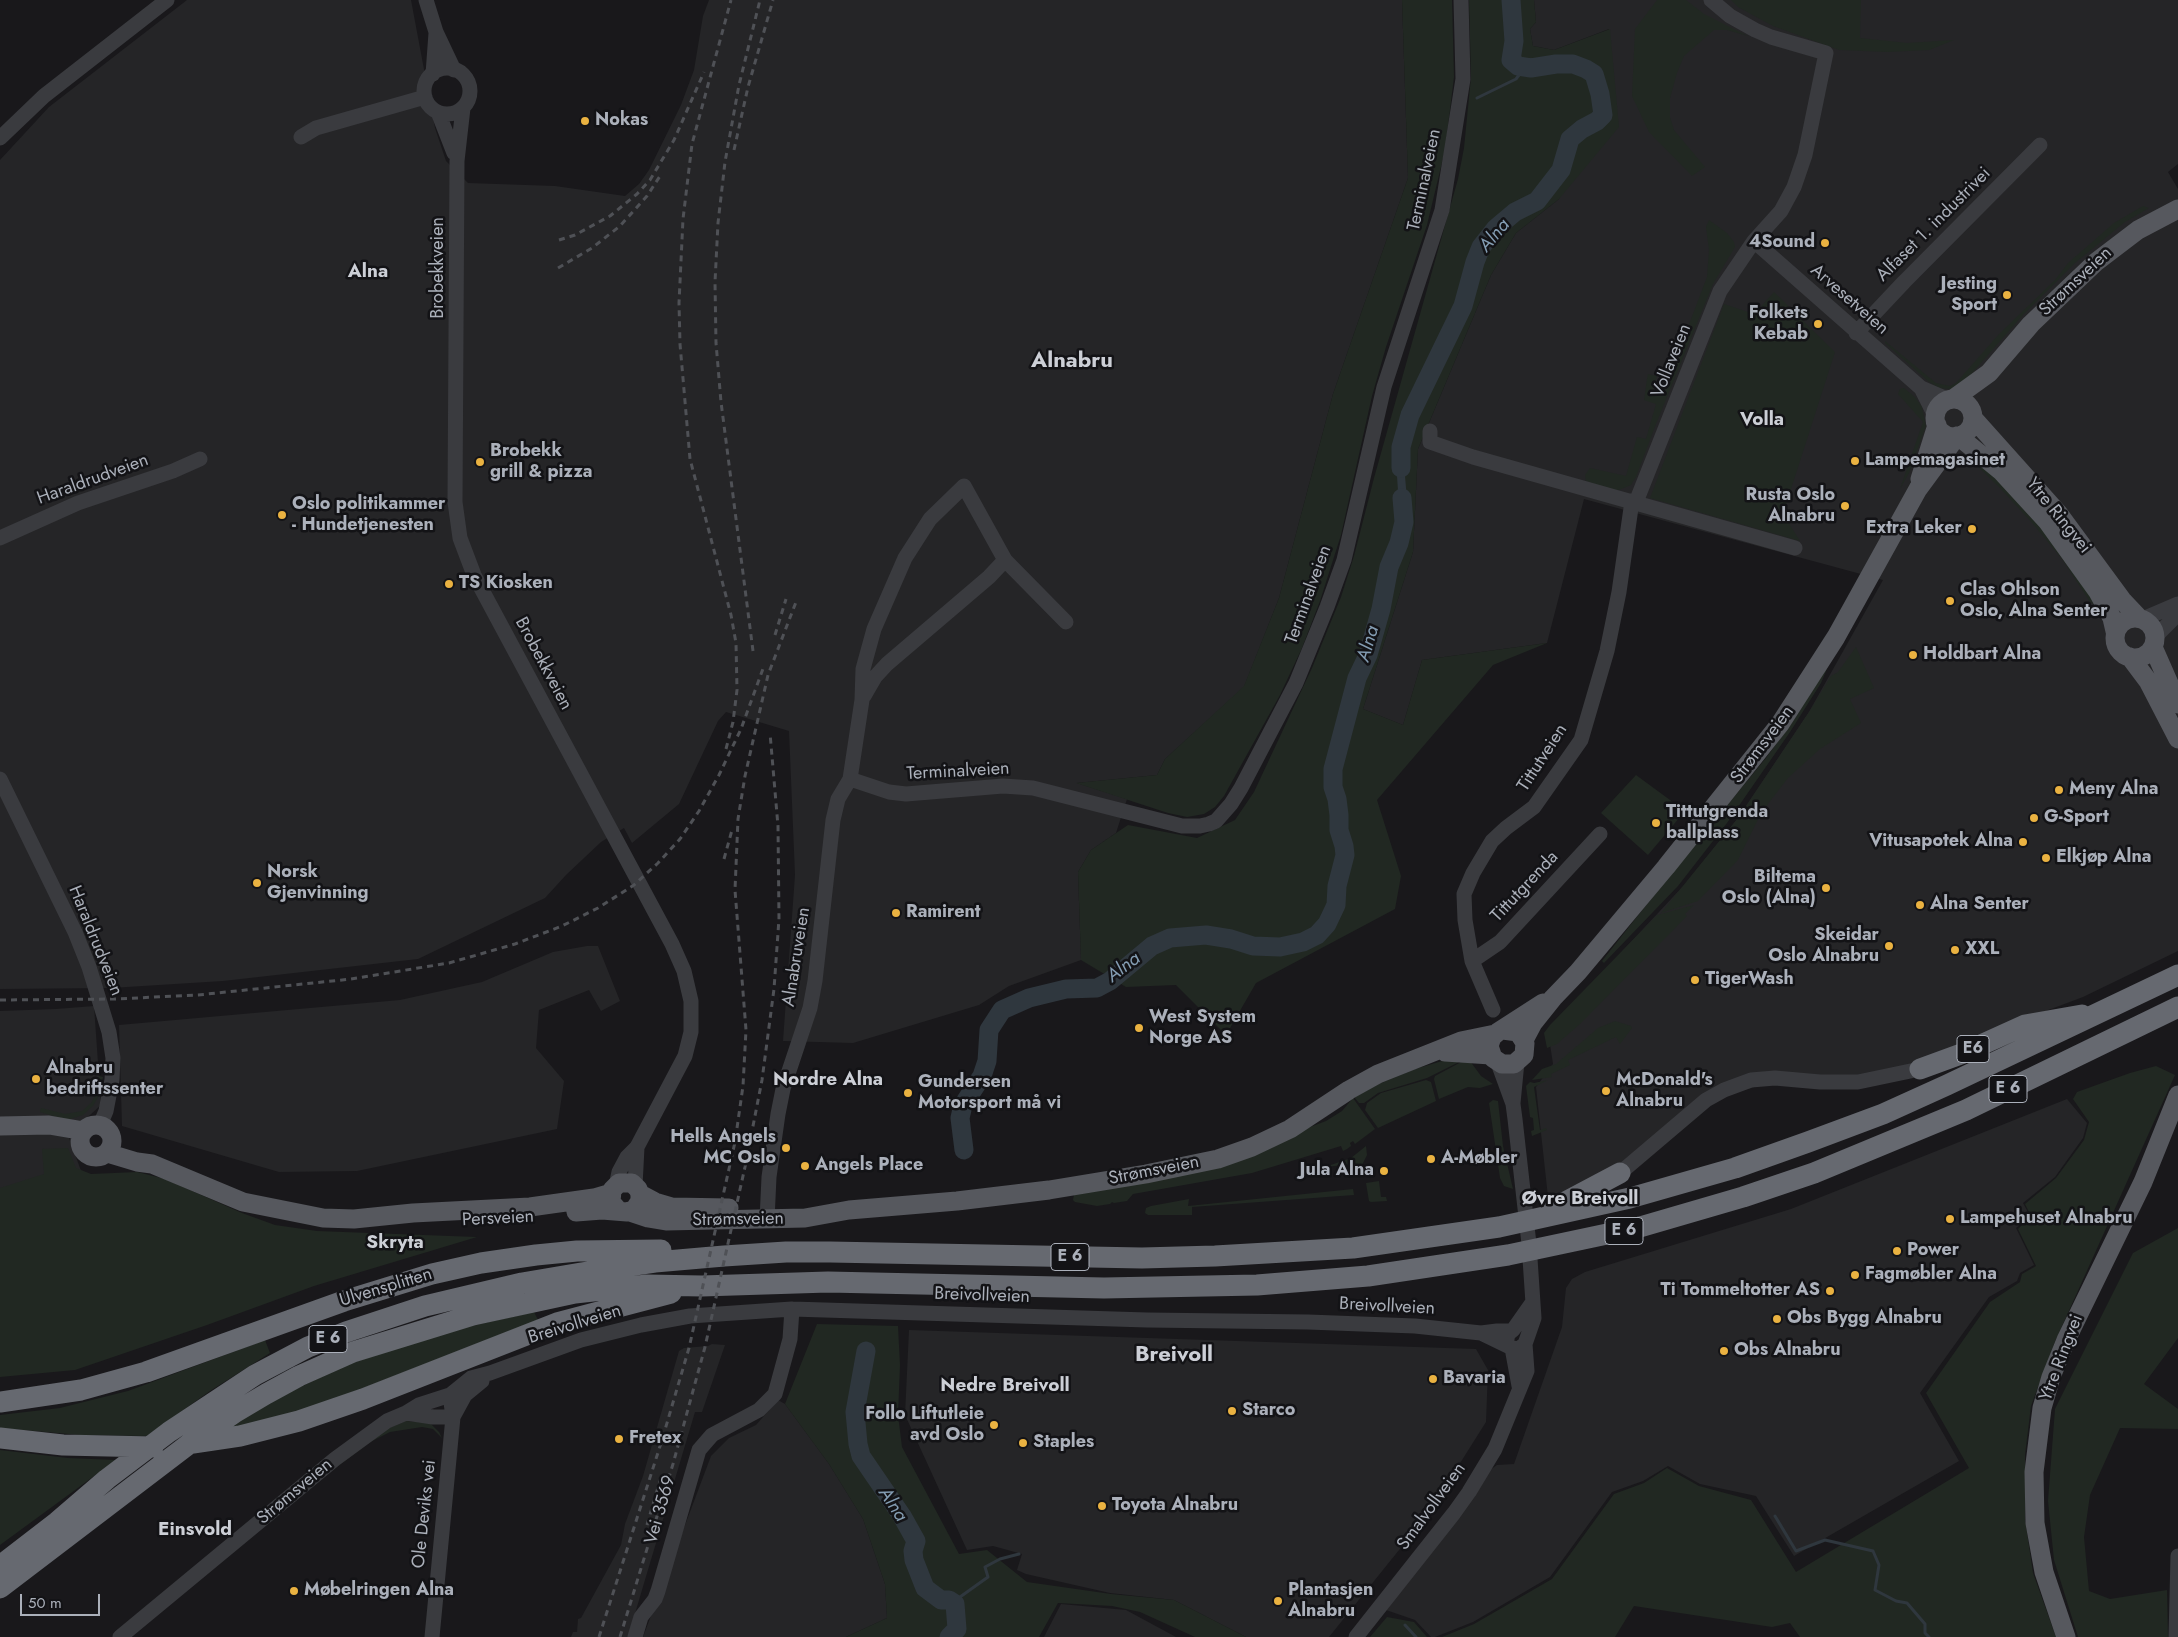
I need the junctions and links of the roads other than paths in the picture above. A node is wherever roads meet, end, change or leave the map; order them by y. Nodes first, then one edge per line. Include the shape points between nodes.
1 (167, 0) edge
2 (426, 0) edge
3 (1462, 0) edge
4 (1711, 0) edge
5 (436, 32) junction
6 (454, 70) junction
7 (433, 74) junction
8 (425, 97) junction
9 (463, 108) junction
10 (438, 112) junction
11 (301, 137) dead end
12 (0, 138) edge
13 (2040, 145) dead end
14 (457, 161) junction
15 (2178, 209) edge
16 (1754, 241) junction
17 (1856, 333) junction
18 (1989, 373) junction
19 (1921, 388) junction
20 (1951, 400) junction
21 (1972, 415) junction
22 (1936, 421) junction
23 (1430, 431) dead end
24 (1958, 436) junction
25 (200, 459) dead end
26 (1918, 489) junction
27 (1634, 501) junction
28 (0, 538) edge
29 (1795, 548) dead end
30 (1005, 560) junction
31 (2178, 604) edge
32 (2178, 614) edge
33 (2141, 618) junction
34 (1066, 622) dead end
35 (2116, 631) junction
36 (2154, 642) junction
37 (2130, 658) junction
38 (862, 700) junction
39 (2178, 704) edge
40 (2178, 739) edge
41 (850, 779) junction
42 (0, 780) edge
43 (1600, 834) dead end
44 (1472, 961) junction
45 (2178, 974) edge
46 (1553, 998) junction
47 (2178, 1008) edge
48 (1493, 1010) dead end
49 (2101, 1012) junction
50 (1499, 1032) junction
51 (1524, 1040) junction
52 (1436, 1052) junction
53 (1495, 1059) junction
54 (1517, 1062) junction
55 (1920, 1069) joint
56 (2178, 1095) edge
57 (1513, 1104) junction
58 (0, 1126) edge
59 (94, 1134) junction
60 (637, 1146) junction
61 (107, 1153) junction
62 (152, 1164) junction
63 (1620, 1174) joint
64 (613, 1189) junction
65 (638, 1190) junction
66 (625, 1211) junction
67 (767, 1214) junction
68 (376, 1218) junction
69 (1528, 1221) junction
70 (786, 1252) junction
71 (702, 1286) junction
72 (792, 1309) junction
73 (1516, 1339) junction
74 (490, 1373) junction
75 (450, 1395) junction
76 (0, 1402) edge
77 (406, 1413) junction
78 (453, 1417) junction
79 (0, 1438) edge
80 (107, 1479) junction
81 (0, 1549) edge
82 (2178, 1556) edge
83 (0, 1566) edge
84 (0, 1588) edge
85 (120, 1637) edge
86 (432, 1637) edge
87 (635, 1637) edge
88 (1356, 1637) edge
89 (2066, 1637) edge
90 (2176, 1637) edge

1 - 12 street via 51,90
2 - 5 street
3 - 41 street, Terminalveien via 1463,79 1442,210 1384,387 1344,560 1296,683 1231,804 1216,821 1200,826 1182,826 1033,788 990,787 906,794
4 - 16 street, Vollaveien via 1730,16 1755,30 1826,53 1805,155 1794,187 1781,211
5 - 6 street
5 - 7 street
6 - 7 street via 444,69
6 - 9 street via 463,75 470,87 470,96
7 - 8 street via 426,84
8 - 10 street
8 - 11 street via 316,128
9 - 10 street via 455,113
9 - 14 street, Brobekkveien
10 - 14 street, Brobekkveien
13 - 17 street, Alfaset 1. industrivei
14 - 60 street, Brobekkveien via 455,502 460,538 474,575 672,944 690,990 692,1022 685,1056
15 - 18 main road, Strømsveien via 2138,230 2096,262 2031,324
16 - 17 street, Arvesetveien
16 - 27 street, Vollaveien via 1720,291
17 - 19 street, Arvesetveien
18 - 20 main road, Strømsveien
18 - 21 main road, Strømsveien
19 - 20 street, Arvesetveien
19 - 22 street, Arvesetveien
20 - 21 main road via 1964,402
20 - 22 main road via 1940,406
21 - 24 main road via 1970,427
21 - 33 main road, Ytre Ringvei via 2058,513 2122,600
22 - 24 main road via 1947,435
22 - 26 main road, Strømsveien
23 - 27 street via 1430,442 1473,457
24 - 26 main road, Strømsveien
24 - 35 main road, Ytre Ringvei via 2002,472 2047,521 2098,592
25 - 28 street, Haraldrudveien via 78,502
26 - 46 main road, Strømsveien via 1836,638 1780,724 1666,867
27 - 29 street
27 - 44 street, Tittutveien via 1607,651 1581,740 1534,807 1492,841 1464,894
30 - 34 street, Alnabruveien
30 - 38 street, Alnabruveien via 990,577 887,664
30 - 38 street, Alnabruveien via 964,486 930,519 905,558 874,629 863,669
31 - 33 street
32 - 36 street
33 - 35 main road via 2133,617 2122,622
33 - 36 main road via 2152,627
35 - 37 main road via 2114,639 2118,649
36 - 37 main road via 2143,656
36 - 39 main road
37 - 40 main road via 2148,681
38 - 41 street, Alnabruveien
41 - 67 street, Alnabruveien via 838,799 833,820 815,981 810,1008 783,1089 769,1177
42 - 59 street, Haraldrudveien via 66,914 105,1016 113,1069 110,1092
43 - 44 street, Tittutgrenda via 1500,942
44 - 48 street, Tittutveien
45 - 49 highway, E 6
46 - 50 main road, Strømsveien
46 - 51 main road, Strømsveien
47 - 71 highway, E 6 via 1966,1110 1814,1173 1656,1222 1508,1256 1368,1276 1257,1285 1104,1288 818,1282
49 - 55 highway, E6 via 2025,1025
49 - 69 highway, E 6 via 1883,1114 1808,1142 1661,1190
50 - 51 main road via 1514,1030
50 - 52 main road, Strømsveien via 1462,1041
50 - 53 main road via 1489,1046
51 - 54 main road via 1524,1055
52 - 53 main road, Strømsveien via 1473,1052
52 - 67 main road, Strømsveien via 1365,1081 1271,1140 1218,1159 1049,1190 846,1210 805,1218
53 - 54 main road via 1510,1065
53 - 57 street, Smalvollveien
54 - 57 street, Smalvollveien
55 - 63 street via 1858,1082 1759,1079 1724,1090 1706,1100
56 - 89 main road, Ytre Ringvei via 2140,1188 2060,1352 2042,1408 2034,1472 2035,1524 2044,1572
57 - 73 street, Smalvollveien via 1534,1318
58 - 59 main road, Persveien
59 - 61 main road via 112,1145
59 - 61 main road, Persveien via 87,1154 95,1157
59 - 62 main road, Persveien via 141,1153
60 - 64 street, Brobekkveien via 624,1164
60 - 65 street, Brobekkveien
61 - 62 main road, Persveien
62 - 68 main road, Persveien via 243,1202 275,1210 323,1218
63 - 69 highway
64 - 65 main road via 628,1182
64 - 66 main road via 613,1206
64 - 68 main road, Persveien via 594,1198 530,1207
65 - 66 main road via 639,1205
65 - 67 main road, Strømsveien via 655,1202 672,1207
66 - 67 main road, Strømsveien via 666,1221
66 - 68 main road, Persveien via 588,1210 484,1221 417,1222
69 - 70 highway, E 6 via 1400,1242 1250,1255 1142,1258
70 - 76 highway, Ulvensplitten / E 6 via 577,1251 489,1262 366,1293 180,1361 81,1390
70 - 80 highway, E 6 via 686,1259 581,1273 468,1295 364,1325 308,1347 254,1375 200,1410
71 - 79 highway via 557,1323 355,1402 261,1432 161,1446 74,1446
71 - 84 highway, E 6 via 647,1285 575,1293 430,1327 335,1359 234,1413 144,1476
72 - 73 street, Breivollveien via 1369,1324 1415,1326
72 - 74 street, Breivollveien via 690,1316 641,1324 581,1340
72 - 87 street, Vei 3569 via 790,1339 775,1394 759,1410 712,1434 699,1450 658,1591 641,1617
73 - 88 street, Smalvollveien via 1519,1387 1501,1436 1469,1492
74 - 75 street, Breivollveien via 471,1378
74 - 78 street, Breivollveien via 465,1395
75 - 77 street, Strømsveien
75 - 78 street, Ole Deviks vei
77 - 78 street
77 - 85 street, Strømsveien via 387,1421 355,1443
78 - 86 street, Ole Deviks vei
80 - 81 highway, E 6 via 48,1514
80 - 83 highway, E 6
82 - 90 street

